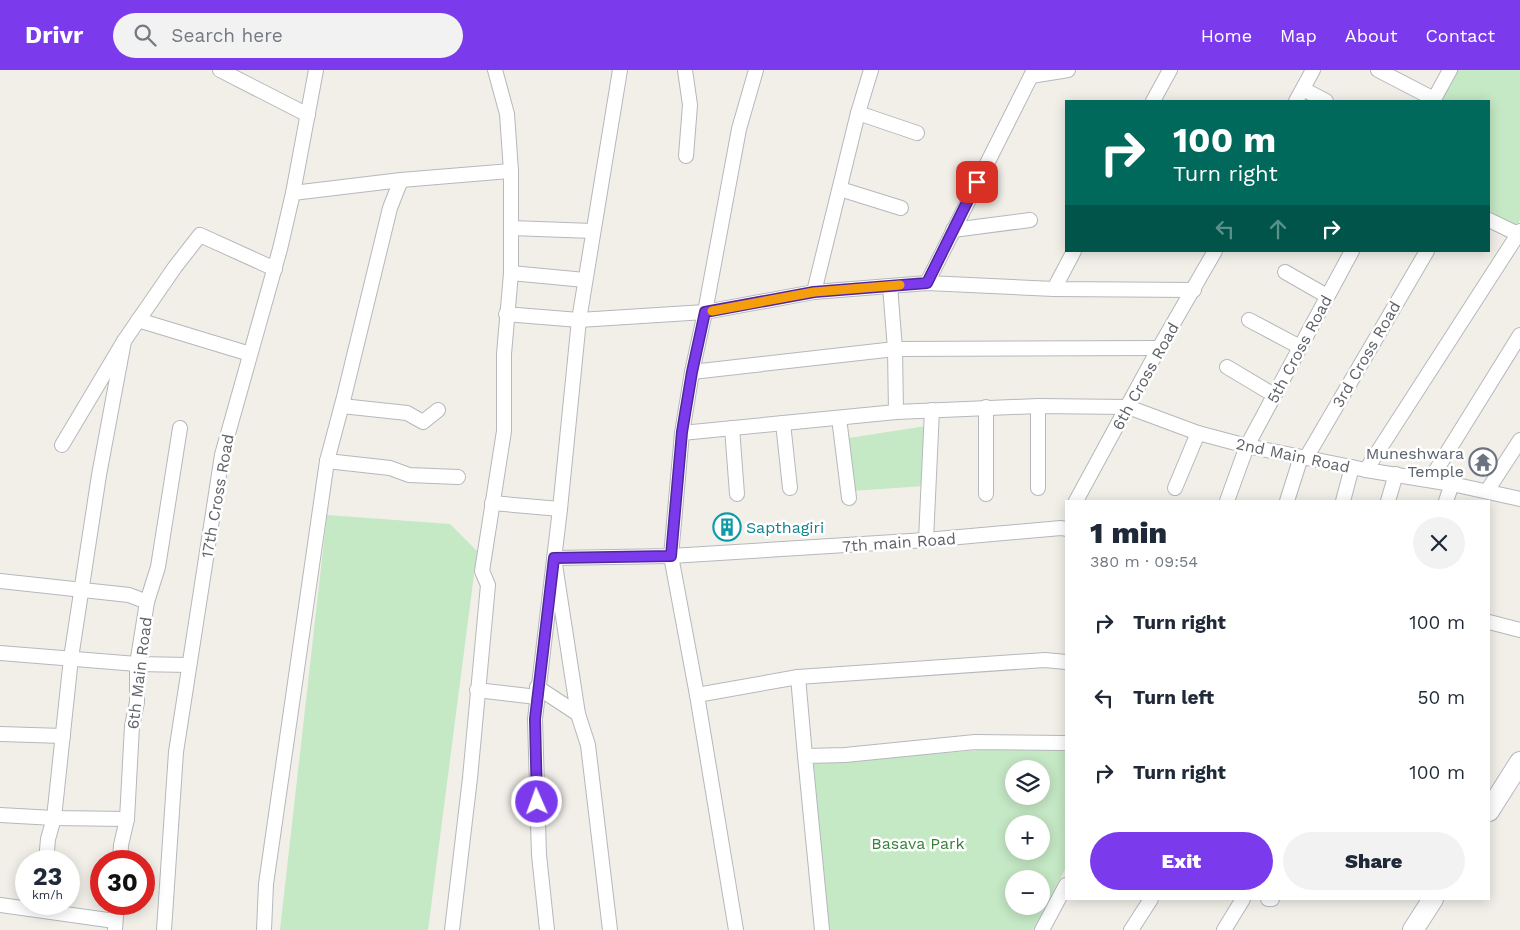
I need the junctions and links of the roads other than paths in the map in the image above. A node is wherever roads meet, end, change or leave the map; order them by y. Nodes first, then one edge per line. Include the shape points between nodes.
1 (220, 70) edge
2 (316, 70) edge
3 (495, 70) edge
4 (620, 70) edge
5 (685, 70) edge
6 (756, 70) edge
7 (871, 70) edge
8 (1068, 70) edge
9 (1170, 70) edge
10 (1313, 70) edge
11 (1378, 70) edge
12 (1450, 70) edge
13 (1033, 73) edge
14 (1300, 95) edge
15 (1154, 100) edge
16 (1322, 100) edge
17 (1434, 100) edge
18 (858, 113) junction
19 (308, 115) junction
20 (917, 133) dead end
21 (686, 156) dead end
22 (511, 171) junction
23 (401, 180) junction
24 (840, 189) junction
25 (293, 193) junction
26 (901, 208) dead end
27 (1030, 220) dead end
28 (1490, 220) edge
29 (510, 228) junction
30 (953, 230) junction
31 (593, 231) junction
32 (1519, 233) edge
33 (1073, 252) edge
34 (1214, 252) edge
35 (1351, 252) edge
36 (1426, 252) edge
37 (275, 268) junction
38 (1284, 272) dead end
39 (511, 273) junction
40 (585, 280) junction
41 (927, 283) junction
42 (890, 286) junction
43 (1054, 289) junction
44 (1194, 290) junction
45 (814, 292) junction
46 (1327, 296) junction
47 (705, 312) junction
48 (506, 314) junction
49 (138, 320) junction
50 (579, 320) junction
51 (1249, 320) dead end
52 (1520, 335) edge
53 (124, 341) junction
54 (1300, 347) junction
55 (1159, 348) junction
56 (895, 350) junction
57 (250, 354) junction
58 (1226, 367) dead end
59 (692, 372) junction
60 (1274, 396) junction
61 (342, 406) junction
62 (1038, 406) junction
63 (986, 407) junction
64 (1128, 407) junction
65 (438, 410) dead end
66 (932, 410) junction
67 (896, 412) junction
68 (839, 418) junction
69 (783, 423) junction
70 (180, 428) dead end
71 (732, 428) junction
72 (682, 432) junction
73 (1198, 433) junction
74 (1520, 440) edge
75 (62, 445) dead end
76 (1246, 446) junction
77 (1303, 457) junction
78 (327, 461) junction
79 (1359, 468) junction
80 (1396, 474) junction
81 (458, 477) dead end
82 (1430, 480) junction
83 (1452, 484) junction
84 (790, 488) dead end
85 (1038, 488) dead end
86 (1175, 488) dead end
87 (1487, 491) junction
88 (737, 494) dead end
89 (986, 494) dead end
90 (849, 498) dead end
91 (1520, 499) edge
92 (1077, 500) edge
93 (1227, 500) edge
94 (1287, 500) edge
95 (1343, 500) edge
96 (1388, 500) edge
97 (1446, 500) edge
98 (492, 503) junction
99 (560, 509) junction
100 (1065, 525) edge
101 (926, 540) junction
102 (671, 556) junction
103 (554, 558) junction
104 (0, 581) edge
105 (82, 589) junction
106 (148, 602) junction
107 (1490, 622) edge
108 (1520, 630) edge
109 (0, 653) edge
110 (71, 658) junction
111 (1065, 662) edge
112 (137, 664) junction
113 (189, 665) junction
114 (798, 677) junction
115 (477, 690) junction
116 (537, 692) junction
117 (697, 695) junction
118 (578, 714) junction
119 (0, 734) edge
120 (63, 736) junction
121 (1065, 743) edge
122 (805, 756) junction
123 (1520, 762) edge
124 (1490, 809) edge
125 (0, 815) edge
126 (54, 818) junction
127 (127, 819) junction
128 (47, 850) edge
129 (121, 850) edge
130 (1065, 886) edge
131 (1149, 900) edge
132 (1242, 900) edge
133 (1432, 900) edge
134 (0, 905) edge
135 (15, 906) edge
136 (74, 915) edge
137 (115, 925) edge
138 (164, 930) edge
139 (264, 930) edge
140 (452, 930) edge
141 (547, 930) edge
142 (610, 930) edge
143 (736, 930) edge
144 (822, 930) edge
145 (1042, 930) edge
146 (1131, 930) edge
147 (1224, 930) edge
148 (1413, 930) edge

1 - 19 street
2 - 19 street, 17th Cross Road
3 - 22 street via 506,114
4 - 31 street
5 - 21 street via 690,105
6 - 47 street via 739,129
7 - 18 street
8 - 13 street
9 - 15 street
10 - 14 street
11 - 17 street
12 - 17 street
13 - 30 street
14 - 16 street
18 - 20 street
18 - 24 street
19 - 25 street, 17th Cross Road
22 - 23 street
22 - 29 street
23 - 25 street
23 - 61 street via 390,208
24 - 26 street
24 - 45 street
25 - 37 street, 17th Cross Road
27 - 30 street
28 - 32 street
29 - 31 street
29 - 39 street
30 - 41 street
31 - 40 street
32 - 79 street
33 - 43 street
34 - 44 street, 6th Cross Road
35 - 46 street, 5th Cross Road
36 - 77 street, 3rd Cross Road
37 - 49 street via 200,235
37 - 57 street, 17th Cross Road
38 - 46 street
39 - 40 street
39 - 48 street
40 - 50 street
41 - 42 street
41 - 43 street
42 - 45 street
42 - 56 street
43 - 44 street
44 - 55 street, 6th Cross Road
45 - 47 street
46 - 54 street, 5th Cross Road
47 - 50 street
47 - 59 street
48 - 50 street
48 - 98 street via 504,431
49 - 53 street
49 - 57 street
50 - 99 street
51 - 54 street
52 - 82 street
53 - 75 street
53 - 105 street
54 - 60 street, 5th Cross Road
55 - 56 street
55 - 64 street, 6th Cross Road
56 - 59 street
56 - 67 street
57 - 113 street, 17th Cross Road via 222,455
58 - 60 street
59 - 72 street
60 - 76 street, 5th Cross Road
61 - 65 street via 407,413 423,422
61 - 78 street
62 - 63 street, 2nd Main Road
62 - 64 street, 2nd Main Road
62 - 85 street
63 - 66 street, 2nd Main Road
63 - 89 street
64 - 73 street, 2nd Main Road
64 - 92 street, 6th Cross Road
66 - 67 street, 2nd Main Road
66 - 101 street
67 - 68 street, 2nd Main Road
68 - 69 street, 2nd Main Road
68 - 90 street
69 - 71 street, 2nd Main Road
69 - 84 street
70 - 106 street, 6th Main Road via 158,567
71 - 72 street, 2nd Main Road
71 - 88 street
72 - 102 street
73 - 76 street, 2nd Main Road
73 - 86 street
74 - 87 street
76 - 77 street, 2nd Main Road
76 - 93 street, 5th Cross Road
77 - 79 street, 2nd Main Road
77 - 94 street, 3rd Cross Road
78 - 81 street via 390,468 409,475
78 - 139 street via 266,884
79 - 80 street, 2nd Main Road
79 - 95 street
80 - 82 street, 2nd Main Road
80 - 96 street
82 - 83 street, 2nd Main Road
83 - 87 street, 2nd Main Road
83 - 97 street
87 - 91 street, 2nd Main Road
98 - 99 street
98 - 115 street via 482,570 488,585
99 - 103 street
100 - 101 street, 7th main Road
101 - 102 street, 7th main Road
102 - 103 street, 7th main Road
102 - 117 street
103 - 116 street
103 - 118 street
104 - 105 street
105 - 106 street via 129,595
105 - 110 street
106 - 112 street, 6th Main Road
107 - 108 street
109 - 110 street
110 - 112 street
110 - 120 street
111 - 114 street via 1045,660
112 - 113 street
112 - 127 street, 6th Main Road
113 - 138 street, 17th Cross Road via 176,752
114 - 117 street
114 - 122 street
115 - 116 street
115 - 140 street
116 - 118 street
116 - 141 street via 539,855
117 - 143 street
118 - 142 street via 588,745
119 - 120 street
120 - 126 street
121 - 122 street via 976,742
122 - 144 street
123 - 124 main road
125 - 126 street
126 - 127 street
126 - 128 street
127 - 129 street, 6th Main Road
130 - 145 street
131 - 146 street
132 - 147 street
133 - 148 main road
134 - 135 street
136 - 137 street

